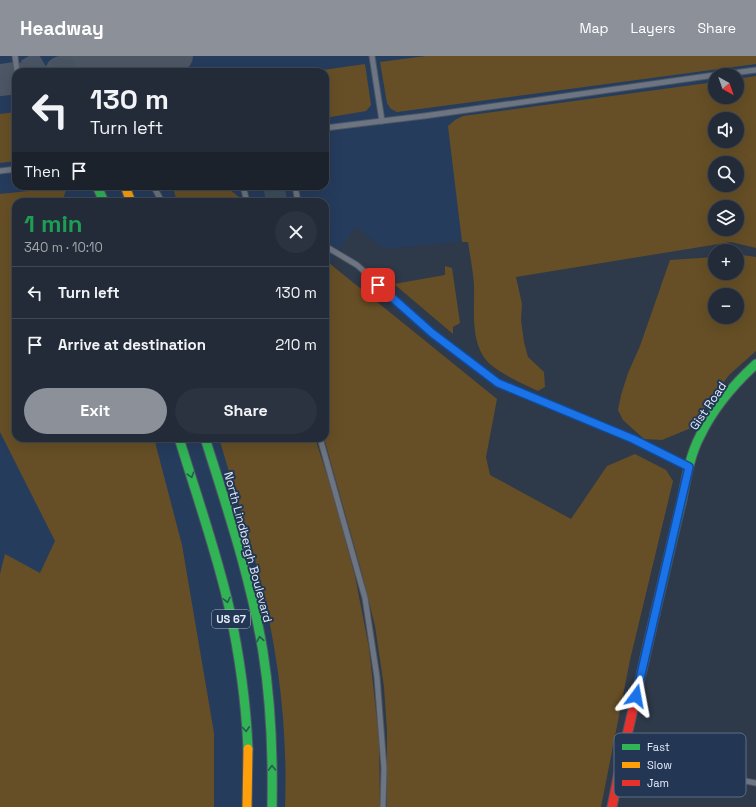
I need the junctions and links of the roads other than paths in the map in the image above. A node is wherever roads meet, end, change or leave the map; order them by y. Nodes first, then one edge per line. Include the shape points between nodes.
1 (16, 56) edge
2 (372, 56) edge
3 (17, 68) edge
4 (756, 70) edge
5 (744, 72) edge
6 (708, 77) edge
7 (382, 121) junction
8 (329, 128) edge
9 (12, 170) edge
10 (0, 171) edge
11 (329, 248) edge
12 (756, 364) edge
13 (180, 442) edge
14 (206, 442) edge
15 (321, 442) edge
16 (689, 467) junction
17 (628, 733) edge
18 (746, 781) edge
19 (756, 783) edge
20 (614, 797) edge
21 (248, 807) edge
22 (272, 807) edge
23 (383, 807) edge
24 (612, 807) edge

1 - 3 lane
2 - 7 lane
4 - 5 lane
6 - 7 lane
7 - 8 lane
9 - 10 lane
11 - 16 lane via 357,265 432,333 498,383 633,439
12 - 16 main road, Gist Road via 722,401 702,433
13 -> 21 main road, US 67 via 233,627 245,714
22 -> 14 main road, North Lindbergh Boulevard / US 67 via 272,736 262,652 244,568
15 - 23 lane via 365,598 377,678 384,768
16 - 17 main road, Gist Road
18 - 19 lane
20 - 24 main road, Gist Road

